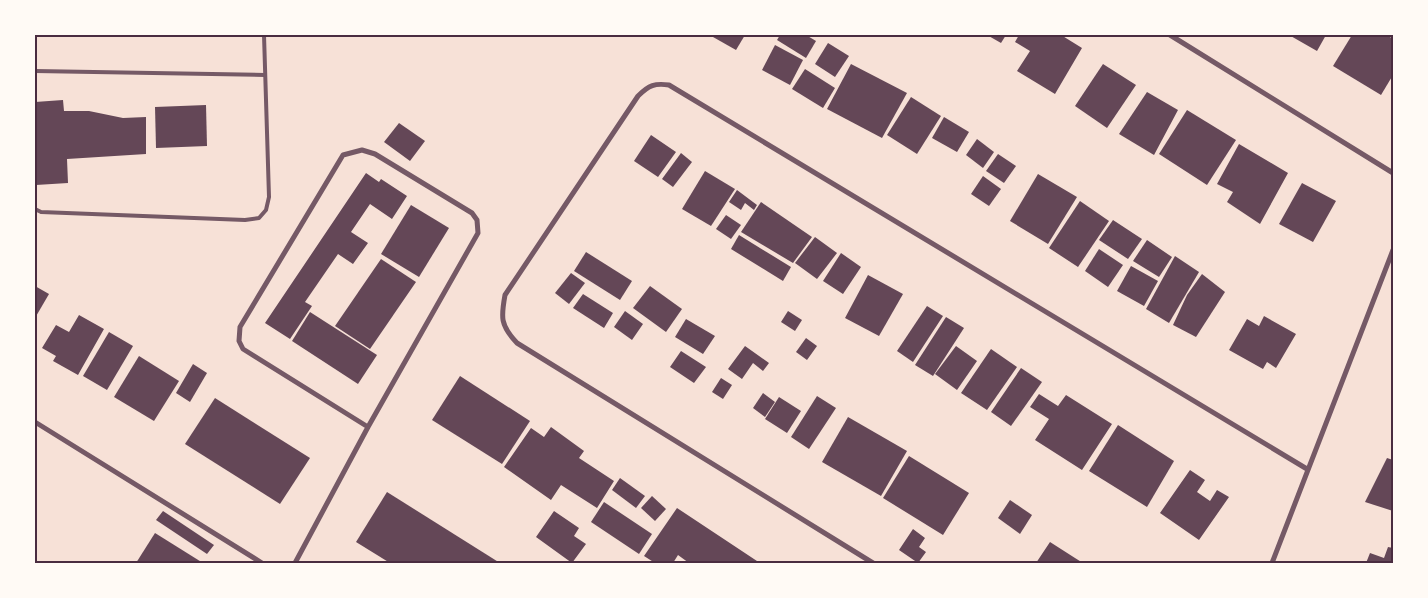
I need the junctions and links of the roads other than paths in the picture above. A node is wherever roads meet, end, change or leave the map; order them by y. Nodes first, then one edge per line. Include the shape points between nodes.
1 (264, 35) edge
2 (1170, 35) edge
3 (35, 71) edge
4 (265, 75) junction
5 (1393, 174) edge
6 (35, 210) edge
7 (1393, 250) edge
8 (35, 422) edge
9 (368, 427) junction
10 (1307, 469) junction
11 (262, 563) edge
12 (296, 563) edge
13 (873, 563) edge
14 (1272, 563) edge

1 - 4 lane
2 - 5 street
3 - 4 lane
4 - 6 lane via 269,197 266,210 259,218
7 - 10 street
8 - 11 street
9 - 9 street via 478,234 478,226 472,213 375,154 362,150 343,155 240,328 239,335 243,349
9 - 12 street
10 - 13 street via 670,85 656,84 646,88 505,295 502,314 505,330 517,343
10 - 14 street

